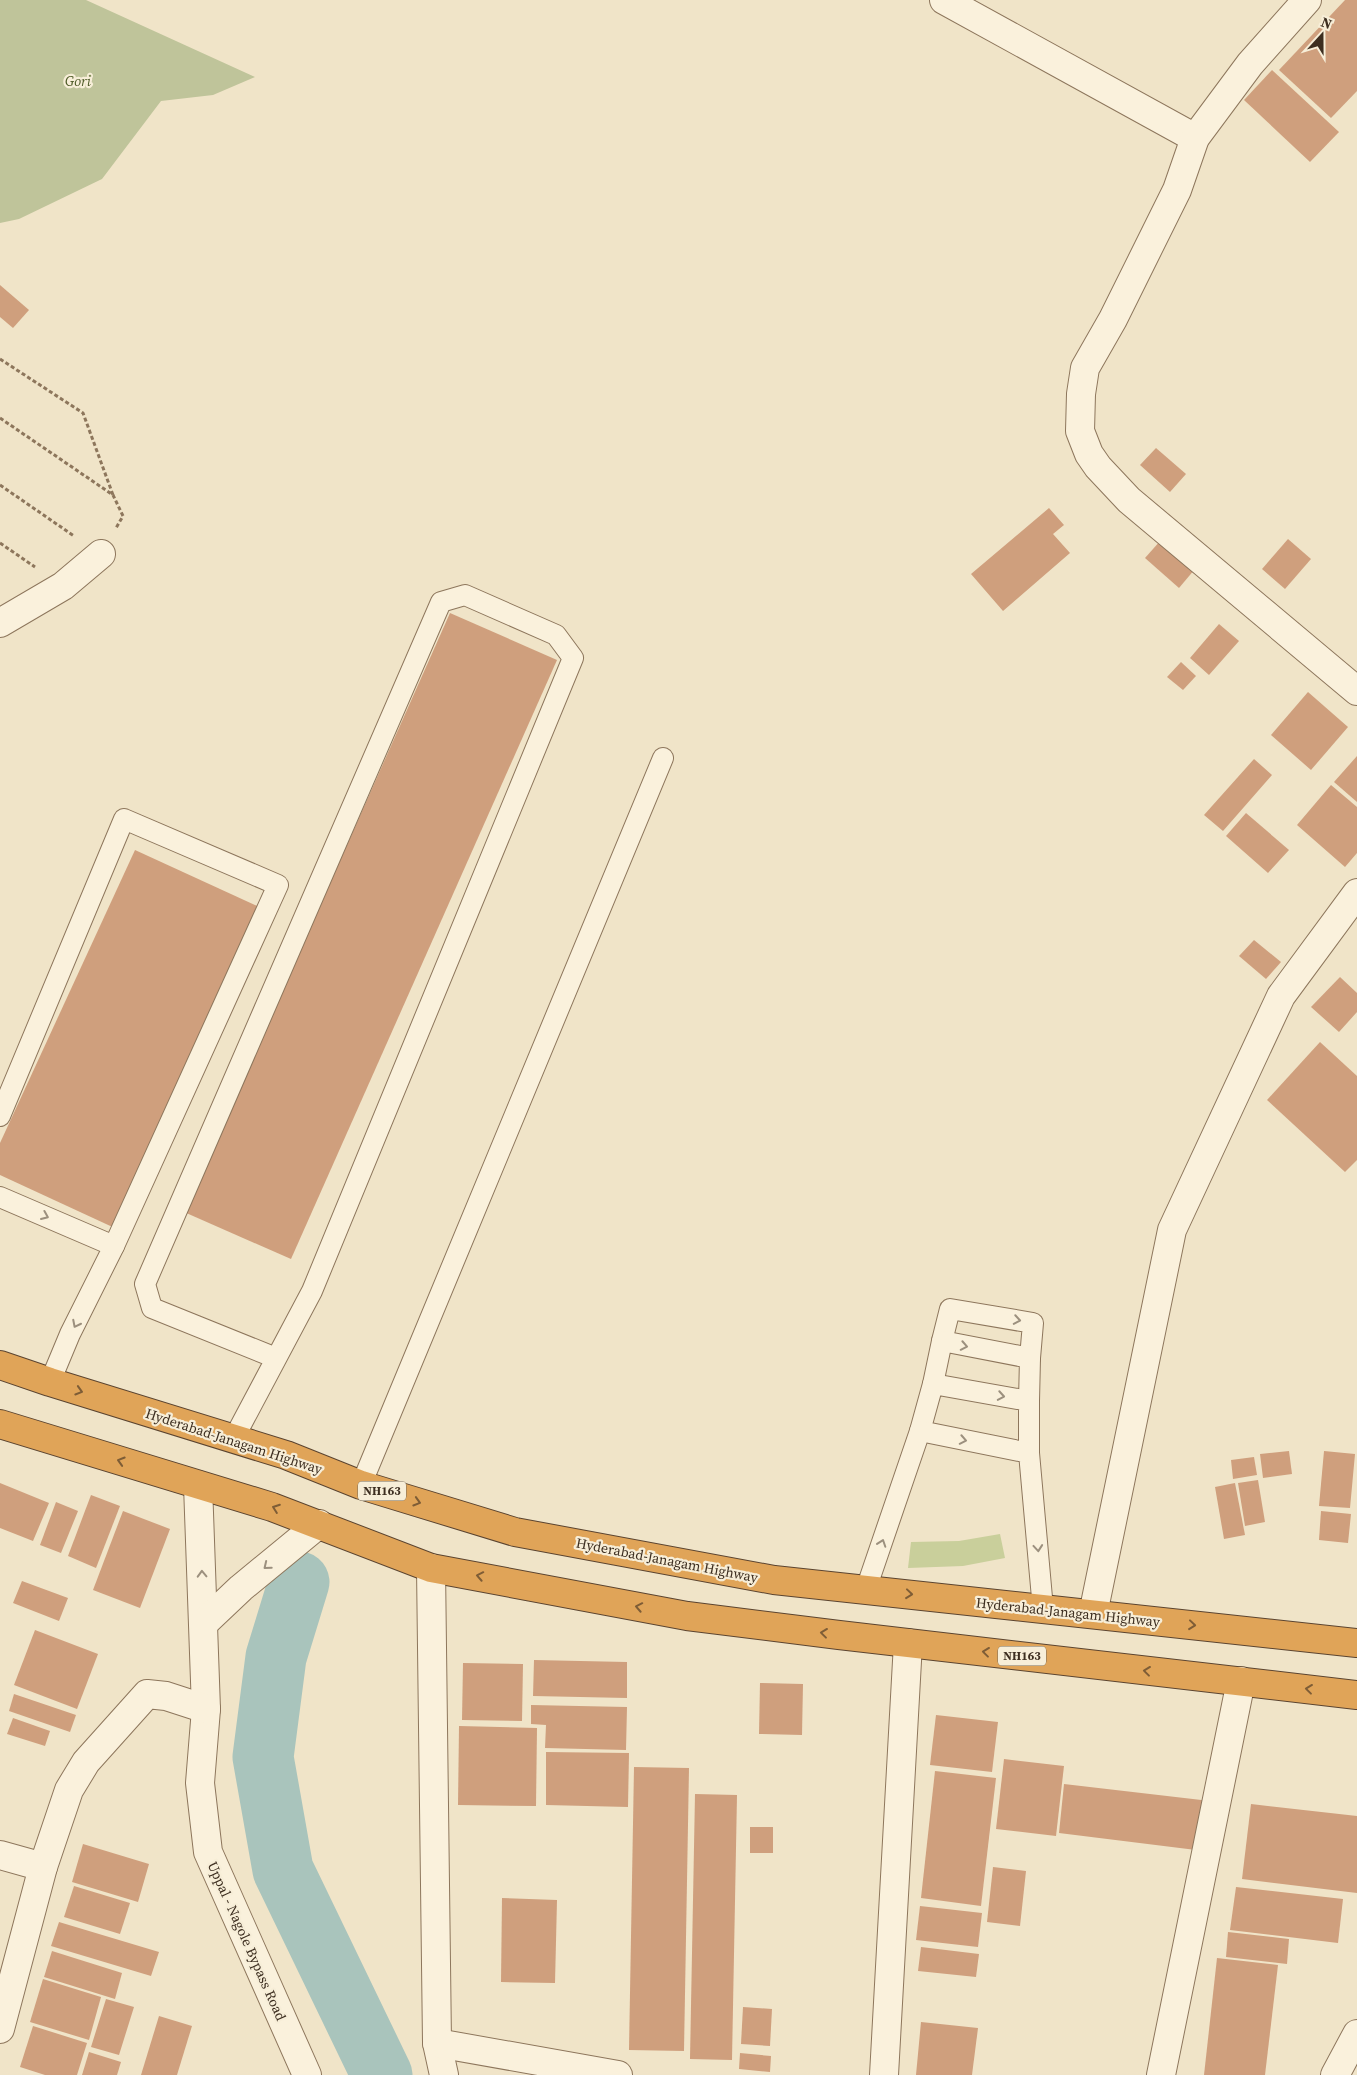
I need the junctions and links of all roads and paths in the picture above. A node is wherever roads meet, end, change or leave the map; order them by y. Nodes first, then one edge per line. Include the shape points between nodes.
1 (944, 0) edge
2 (1307, 0) edge
3 (1195, 138) junction
4 (0, 359) edge
5 (0, 418) edge
6 (0, 485) edge
7 (113, 495) junction
8 (0, 543) edge
9 (101, 554) junction
10 (63, 586) junction
11 (0, 623) edge
12 (1357, 691) edge
13 (663, 758) dead end
14 (1357, 893) edge
15 (0, 1116) edge
16 (0, 1197) edge
17 (114, 1246) junction
18 (942, 1341) junction
19 (276, 1358) junction
20 (1030, 1358) junction
21 (0, 1365) edge
22 (50, 1382) junction
23 (933, 1384) junction
24 (1029, 1401) junction
25 (0, 1424) edge
26 (920, 1431) junction
27 (234, 1438) junction
28 (1028, 1453) junction
29 (198, 1485) junction
30 (361, 1485) junction
31 (318, 1524) junction
32 (431, 1568) junction
33 (866, 1590) junction
34 (1043, 1609) junction
35 (1093, 1614) junction
36 (204, 1623) junction
37 (908, 1643) junction
38 (1357, 1643) edge
39 (1241, 1681) junction
40 (1357, 1695) edge
41 (206, 1709) junction
42 (0, 1855) edge
43 (43, 1867) junction
44 (0, 2029) edge
45 (1357, 2034) edge
46 (437, 2043) junction
47 (307, 2075) edge
48 (444, 2075) edge
49 (618, 2075) edge
50 (884, 2075) edge
51 (1162, 2075) edge
52 (1335, 2075) edge

1 - 3 street
2 - 3 street via 1250,64
3 - 12 street via 1177,190 1114,319 1085,368 1080,431 1098,467 1129,500
4 - 7 path via 83,413
5 - 7 path
6 - 9 path
7 - 9 path via 123,516
8 - 10 path
9 - 10 street
10 - 11 street
13 - 30 lane
14 - 35 street via 1280,996 1172,1230
15 - 17 lane via 124,819 278,885
16 -> 17 lane
17 -> 22 lane
18 -> 20 lane
18 -> 20 lane via 950,1309 1033,1323
18 - 23 lane
19 - 19 lane via 312,1291 574,658 556,635 465,595 441,602 145,1284 152,1308
19 - 27 lane
20 - 24 lane
21 - 22 highway, Hyderabad-Janagam Highway / NH163
22 -> 27 highway, Hyderabad-Janagam Highway / NH163
23 -> 24 lane
23 - 26 lane
24 - 28 lane
29 -> 25 highway, NH163
26 -> 28 lane
33 -> 26 lane
27 - 30 highway, Hyderabad-Janagam Highway / NH163
28 -> 34 lane
31 -> 29 highway, NH163
36 -> 29 street, Uppal - Nagole Bypass Road
30 -> 33 highway, Hyderabad-Janagam Highway / NH163 via 515,1532 774,1580
31 - 32 highway, NH163
31 -> 36 street
37 -> 32 highway, NH163 via 687,1616
32 - 46 street
33 -> 34 highway, Hyderabad-Janagam Highway / NH163
34 - 35 highway, Hyderabad-Janagam Highway / NH163
35 -> 38 highway, Hyderabad-Janagam Highway / NH163
36 - 41 street, Uppal - Nagole Bypass Road
39 -> 37 highway, NH163
37 - 50 street
40 -> 39 highway, NH163
39 - 51 street
41 - 43 street via 166,1696 147,1694 86,1762 69,1790
41 - 47 street, Uppal - Nagole Bypass Road via 200,1783 208,1852
42 - 43 street
43 - 44 street
45 - 52 street
46 - 48 street
46 - 49 street

